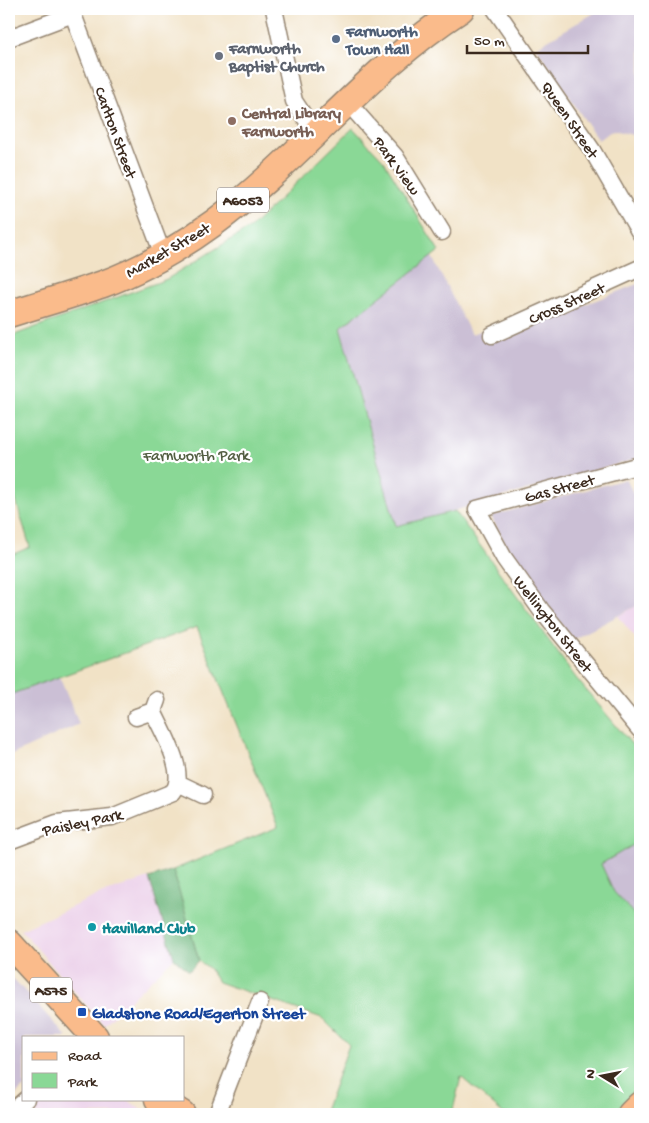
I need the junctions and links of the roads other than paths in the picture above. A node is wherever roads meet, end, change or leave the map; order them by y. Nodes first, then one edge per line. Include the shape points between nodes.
1 (274, 9) edge
2 (461, 9) edge
3 (495, 9) edge
4 (72, 11) edge
5 (436, 16) edge
6 (9, 38) edge
7 (348, 103) junction
8 (316, 134) junction
9 (442, 232) dead end
10 (640, 233) edge
11 (163, 255) junction
12 (640, 268) edge
13 (9, 314) edge
14 (492, 335) dead end
15 (640, 465) edge
16 (477, 509) joint
17 (136, 717) dead end
18 (637, 721) edge
19 (178, 783) junction
20 (203, 795) dead end
21 (9, 841) edge
22 (9, 943) edge
23 (260, 1002) dead end
24 (94, 1036) edge
25 (25, 1100) edge
26 (640, 1105) edge
27 (9, 1114) edge
28 (217, 1114) edge
29 (631, 1114) edge

1 - 8 street via 294,101
2 - 5 main road, Market Street / A6053
3 - 10 street, Queen Street via 587,142
4 - 6 street
4 - 11 street, Carlton Street
5 - 7 main road, Market Street / A6053
7 - 8 main road, Market Street / A6053
7 - 9 street, Park View via 395,156
8 - 11 main road, Market Street / A6053 via 214,223
11 - 13 main road, Market Street / A6053 via 104,284
12 - 14 street, Cross Street
15 - 16 street, Gas Street
16 - 18 street, Wellington Street via 504,558 540,610
17 - 19 street via 155,706 178,768
19 - 20 street
19 - 21 street, Paisley Park via 166,796 112,817 57,823
22 - 24 main road, A575
23 - 28 street
25 - 27 street
26 - 29 main road

